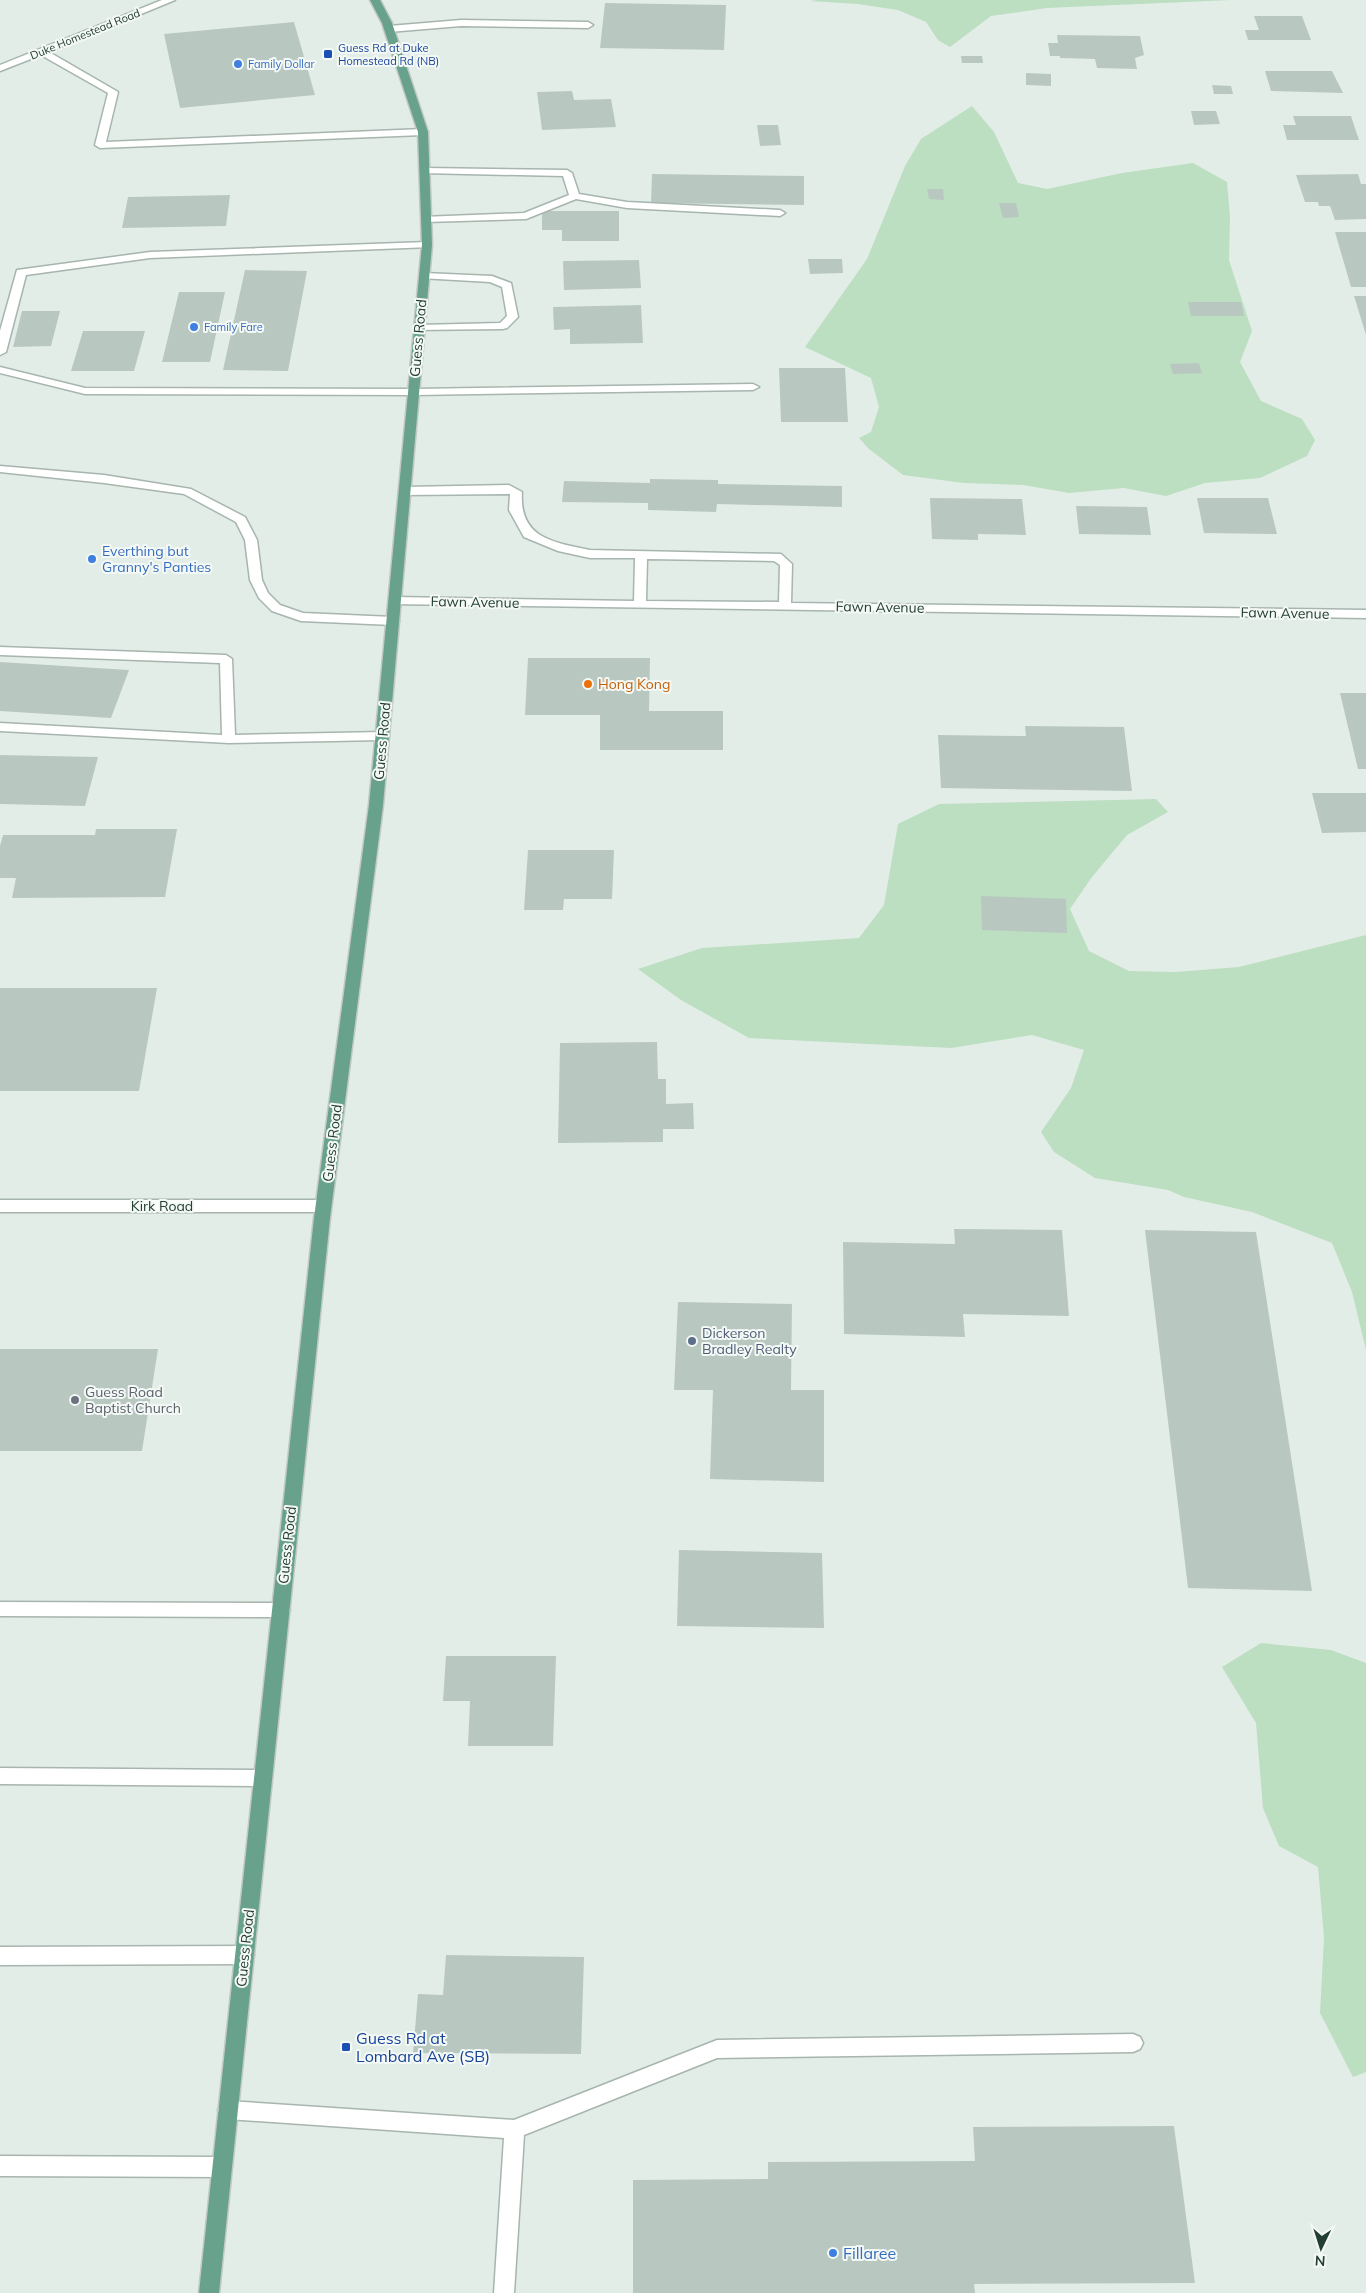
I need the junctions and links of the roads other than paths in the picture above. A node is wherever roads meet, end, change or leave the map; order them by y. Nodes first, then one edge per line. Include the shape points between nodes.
1 (170, 0) edge
2 (375, 0) edge
3 (588, 25) dead end
4 (389, 29) junction
5 (43, 52) junction
6 (0, 68) edge
7 (422, 132) junction
8 (425, 171) junction
9 (575, 196) junction
10 (780, 213) dead end
11 (426, 219) junction
12 (426, 244) junction
13 (424, 276) junction
14 (419, 328) junction
15 (0, 352) edge
16 (0, 370) edge
17 (753, 387) dead end
18 (414, 392) junction
19 (0, 469) edge
20 (405, 491) junction
21 (641, 555) junction
22 (395, 601) junction
23 (640, 604) junction
24 (785, 606) junction
25 (1366, 614) edge
26 (393, 622) junction
27 (0, 651) edge
28 (0, 727) edge
29 (382, 736) junction
30 (229, 739) junction
31 (0, 1206) edge
32 (323, 1206) junction
33 (0, 1609) edge
34 (281, 1610) junction
35 (0, 1776) edge
36 (263, 1778) junction
37 (244, 1955) junction
38 (0, 1956) edge
39 (1133, 2043) dead end
40 (228, 2110) junction
41 (514, 2129) junction
42 (0, 2166) edge
43 (222, 2167) junction
44 (209, 2293) edge
45 (504, 2293) edge

1 - 5 street, Duke Homestead Road
2 - 4 main road, Guess Road
3 - 4 street via 461,24
4 - 7 main road, Guess Road
5 - 6 street, Duke Homestead Road
5 - 7 street via 113,92 100,145
7 - 8 main road, Guess Road
8 - 9 street via 567,173
8 - 11 main road, Guess Road
9 - 10 street via 627,206
9 - 11 street via 526,216
11 - 12 main road, Guess Road
12 - 13 main road, Guess Road
12 - 15 street via 150,255 21,272
13 - 14 main road, Guess Road
13 - 14 street via 492,279 507,284 513,317 503,326
14 - 18 main road, Guess Road
16 - 18 street via 85,391
17 - 18 street
18 - 20 main road, Guess Road
19 - 26 street via 187,491 242,520 251,540 256,580 276,608 301,617
20 - 21 street via 509,489 516,492 515,510 528,534 562,548 590,554
20 - 22 main road, Guess Road
21 - 23 street
21 - 24 street via 777,556 786,564
22 - 23 street, Fawn Avenue
22 - 26 main road, Guess Road
23 - 24 street, Fawn Avenue
24 - 25 street, Fawn Avenue
26 - 29 main road, Guess Road
27 - 30 street via 226,658
28 - 30 street
29 - 30 street
29 - 32 main road, Guess Road via 376,805
31 - 32 street, Kirk Road
32 - 34 main road, Guess Road
33 - 34 street
34 - 36 main road, Guess Road
35 - 36 street
36 - 37 main road, Guess Road
37 - 38 street
37 - 40 main road, Guess Road
39 - 41 street via 717,2049
40 - 41 street
40 - 43 main road, Guess Road
41 - 45 street
42 - 43 street
43 - 44 main road, Guess Road

